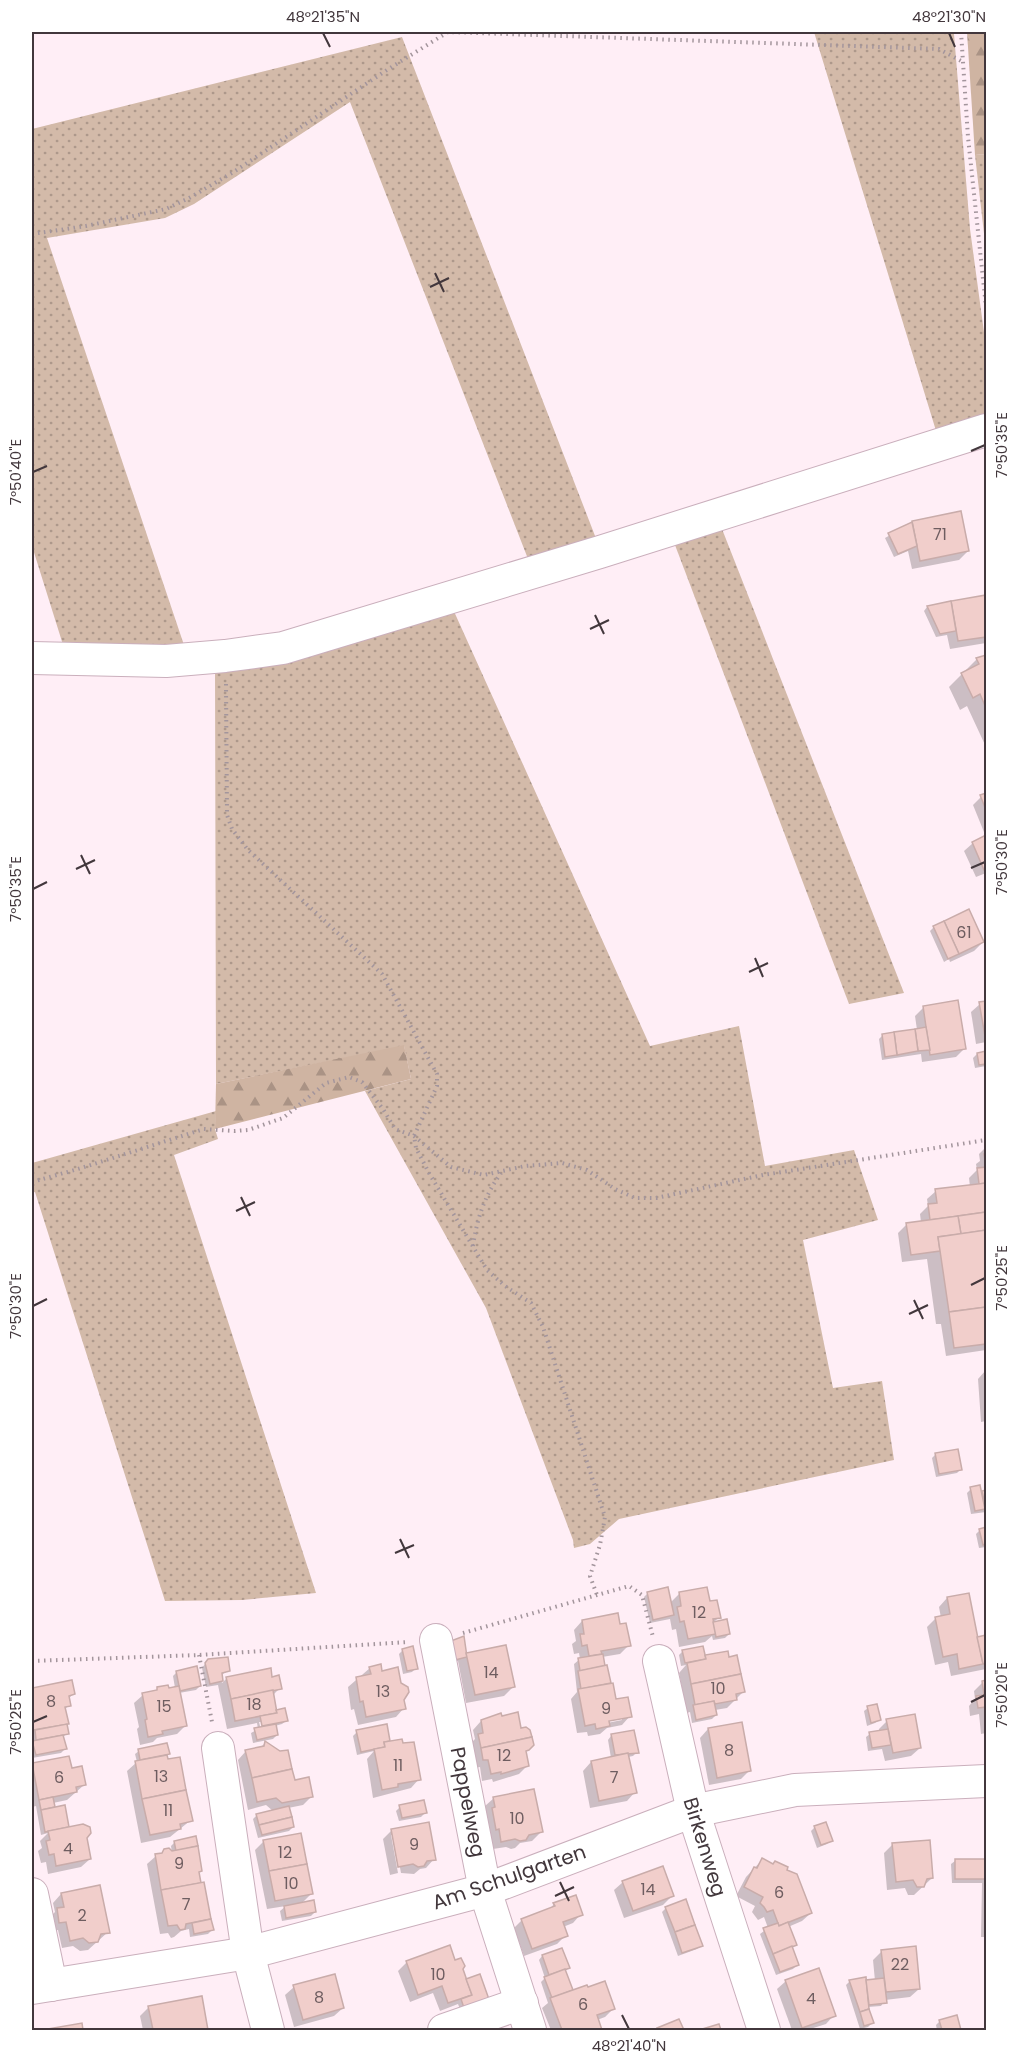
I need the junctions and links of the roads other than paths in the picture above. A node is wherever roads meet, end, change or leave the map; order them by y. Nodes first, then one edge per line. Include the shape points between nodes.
1 (987, 430) edge
2 (32, 658) edge
3 (436, 1640) road end
4 (659, 1661) road end
5 (218, 1748) road end
6 (987, 1781) edge
7 (693, 1811) junction
8 (485, 1890) junction
9 (32, 1894) edge
10 (248, 1953) junction
11 (41, 1987) edge
12 (526, 2017) edge
13 (268, 2031) edge
14 (444, 2031) edge
15 (764, 2031) edge

1 - 2 street via 283,648 166,661
3 - 8 street, Pappelweg
4 - 7 street, Birkenweg
5 - 10 street
6 - 7 street, Am Schulgarten via 795,1790
7 - 8 street, Am Schulgarten
7 - 15 street, Birkenweg
8 - 10 street, Am Schulgarten
8 - 12 street, Pappelweg
9 - 11 street
10 - 11 street, Am Schulgarten
10 - 13 street
12 - 14 street

